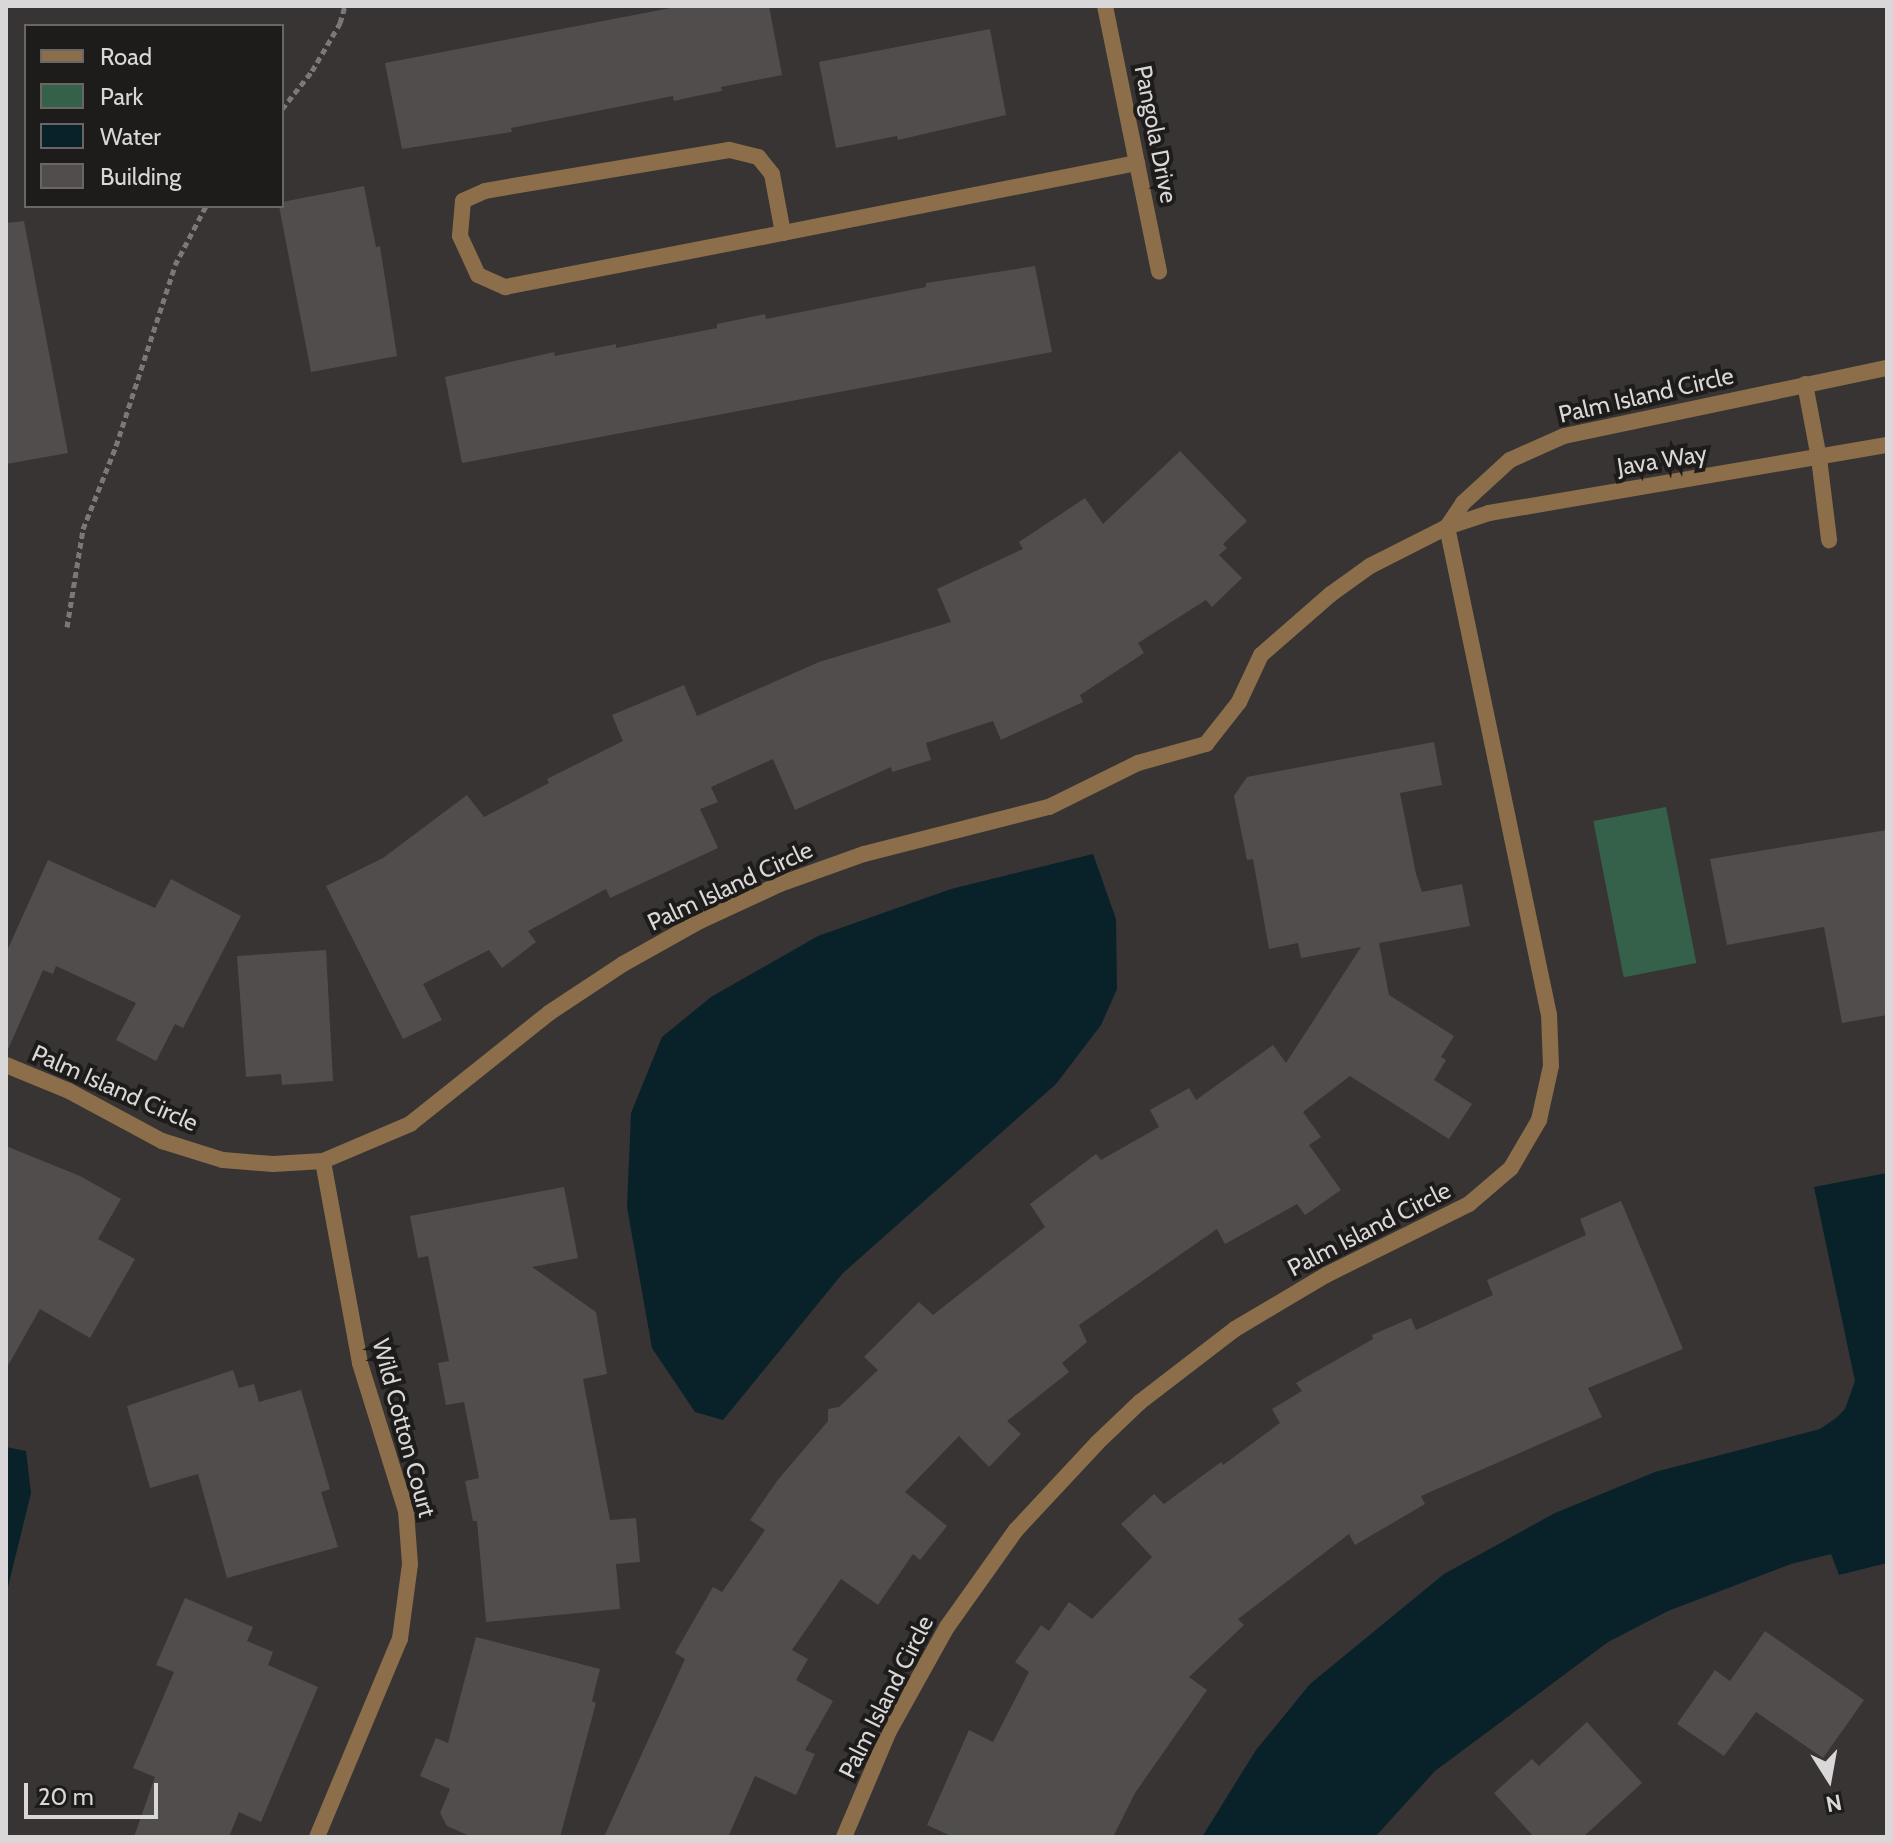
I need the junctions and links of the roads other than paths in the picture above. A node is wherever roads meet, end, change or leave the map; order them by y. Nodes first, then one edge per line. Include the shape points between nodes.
1 (1105, 6) edge
2 (1137, 163) junction
3 (783, 233) junction
4 (1159, 272) dead end
5 (1887, 368) edge
6 (1805, 384) junction
7 (1887, 445) edge
8 (1819, 458) junction
9 (1447, 527) junction
10 (1829, 540) dead end
11 (6, 1065) edge
12 (323, 1161) junction
13 (317, 1837) edge
14 (844, 1837) edge

1 - 2 street, Pangola Drive
2 - 3 street
2 - 4 street, Pangola Drive
3 - 3 street via 505,287 478,275 460,236 463,201 485,191 729,150 758,157 772,174
5 - 6 street, Palm Island Circle
6 - 8 street
6 - 9 street, Palm Island Circle via 1564,436 1510,460 1463,503
7 - 8 street, Java Way
8 - 9 street, Java Way via 1489,513
8 - 10 street
9 - 12 street, Palm Island Circle via 1370,566 1261,655 1239,702 1206,744 1138,763 1049,807 850,859 700,921 549,1013 410,1124
9 - 14 street, Palm Island Circle via 1549,1015 1551,1066 1539,1120 1511,1168 1469,1204 1326,1275 1235,1329 1140,1402 1097,1443 1016,1530 947,1627 889,1731
11 - 12 street, Palm Island Circle via 174,1145 223,1160
12 - 13 street, Wild Cotton Court via 360,1363 406,1511 410,1564 400,1639

